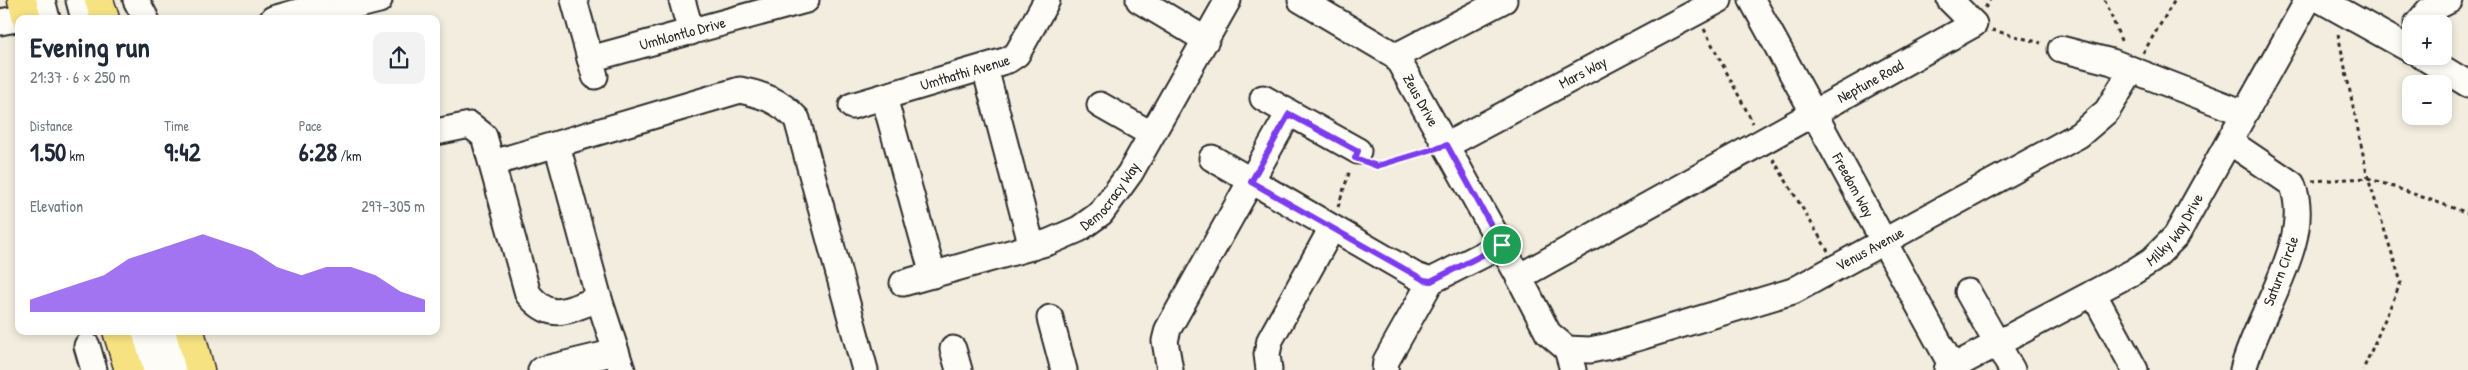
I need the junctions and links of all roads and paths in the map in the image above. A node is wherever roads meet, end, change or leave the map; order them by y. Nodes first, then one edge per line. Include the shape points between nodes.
1 (79, 0) edge
2 (99, 0) edge
3 (136, 0) edge
4 (343, 0) edge
5 (379, 0) edge
6 (574, 0) edge
7 (682, 0) edge
8 (1047, 0) edge
9 (1139, 0) edge
10 (1228, 0) edge
11 (1301, 0) edge
12 (1504, 0) edge
13 (1720, 0) edge
14 (1752, 0) edge
15 (1950, 0) edge
16 (2105, 0) edge
17 (2175, 0) edge
18 (2308, 0) edge
19 (2450, 0) edge
20 (794, 2) edge
21 (2327, 3) edge
22 (33, 11) edge
23 (21, 15) edge
24 (83, 15) edge
25 (104, 15) edge
26 (144, 15) edge
27 (287, 15) edge
28 (319, 15) edge
29 (2425, 15) edge
30 (15, 17) edge
31 (0, 22) edge
32 (1974, 24) junction
33 (690, 32) junction
34 (1206, 40) junction
35 (2402, 42) edge
36 (2061, 49) joint
37 (1396, 56) junction
38 (2439, 65) edge
39 (985, 68) junction
40 (2132, 70) junction
41 (2468, 84) edge
42 (884, 97) junction
43 (1263, 98) dead end
44 (1100, 105) dead end
45 (852, 106) dead end
46 (2244, 113) junction
47 (1289, 114) junction
48 (1813, 114) junction
49 (440, 131) edge
50 (1152, 134) junction
51 (2230, 142) junction
52 (557, 145) junction
53 (1447, 145) junction
54 (1356, 154) junction
55 (1212, 158) dead end
56 (493, 163) junction
57 (2368, 178) junction
58 (1251, 182) junction
59 (2296, 194) junction
60 (2468, 213) edge
61 (1332, 228) junction
62 (1885, 241) junction
63 (1502, 245) junction
64 (1032, 247) junction
65 (933, 275) junction
66 (1519, 276) junction
67 (1431, 281) junction
68 (903, 283) dead end
69 (1968, 292) dead end
70 (2093, 293) junction
71 (599, 300) junction
72 (1050, 318) dead end
73 (118, 335) edge
74 (142, 335) edge
75 (165, 335) edge
76 (191, 335) edge
77 (1997, 343) junction
78 (1570, 360) edge
79 (619, 361) edge
80 (1951, 369) edge
81 (129, 370) edge
82 (152, 370) edge
83 (174, 370) edge
84 (200, 370) edge
85 (541, 370) edge
86 (865, 370) edge
87 (1064, 370) edge
88 (1170, 370) edge
89 (1268, 370) edge
90 (1385, 370) edge
91 (2012, 370) edge
92 (2135, 370) edge
93 (2243, 370) edge
94 (2363, 370) edge

1 - 24 street
2 - 25 main road
3 - 26 street
4 - 27 street
5 - 28 street
6 - 33 street, Umhlontlo Drive via 592,68
7 - 33 street
8 - 39 street, Umthathi Avenue via 1017,54
9 - 34 street
10 - 34 street, Democracy Way
11 - 37 street, Zeus Drive
12 - 37 street
13 - 53 street, Mars Way
14 - 48 street, Freedom Way
15 - 32 street
16 - 40 path
17 - 40 path
18 - 46 street, Milky Way Drive
19 - 29 street
20 - 33 street, Umhlontlo Drive
21 - 35 street
21 - 57 path
22 - 23 street
30 - 31 street
32 - 36 path
32 - 48 street, Neptune Road
34 - 50 street, Democracy Way
36 - 40 street
37 - 53 street, Zeus Drive
38 - 41 street
39 - 42 street, Umthathi Avenue
39 - 64 street
40 - 46 street
40 - 62 street, Venus Avenue via 2106,111 2079,135
42 - 45 street, Umthathi Avenue
42 - 65 street
43 - 47 street
44 - 50 street
46 - 51 street, Milky Way Drive
47 - 54 street
47 - 58 street
48 - 62 street, Freedom Way
48 - 66 street, Neptune Road
49 - 56 street via 470,125 484,136
50 - 64 street, Democracy Way via 1101,213 1080,229
51 - 59 street via 2284,177
51 - 70 street, Milky Way Drive via 2167,246 2152,260
52 - 56 street
52 - 71 street
52 - 86 street via 740,90 763,95 784,105 797,119
53 - 54 path via 1377,166
53 - 63 street, Zeus Drive
54 - 61 path
55 - 58 street
56 - 71 street via 528,294 547,312 556,313
57 - 59 path via 2313,181
57 - 60 path
57 - 94 path via 2402,282
58 - 61 street
58 - 88 street via 1168,329 1165,341
59 - 93 street, Saturn Circle via 2298,215 2292,250
61 - 67 street
61 - 89 street via 1270,340
62 - 78 street, Venus Avenue via 1780,296 1590,350
62 - 80 street, Freedom Way
63 - 66 street, Zeus Drive
63 - 67 street
64 - 65 street, Democracy Way
65 - 68 street, Democracy Way
66 - 78 street, Zeus Drive via 1548,333
67 - 90 street via 1386,360
69 - 77 street
70 - 77 street, Milky Way Drive
70 - 92 street
71 - 79 street
72 - 87 street
73 - 81 main road
74 - 82 street
75 - 83 street
76 - 84 main road
77 - 80 street, Milky Way Drive
77 - 91 street
79 - 85 street

